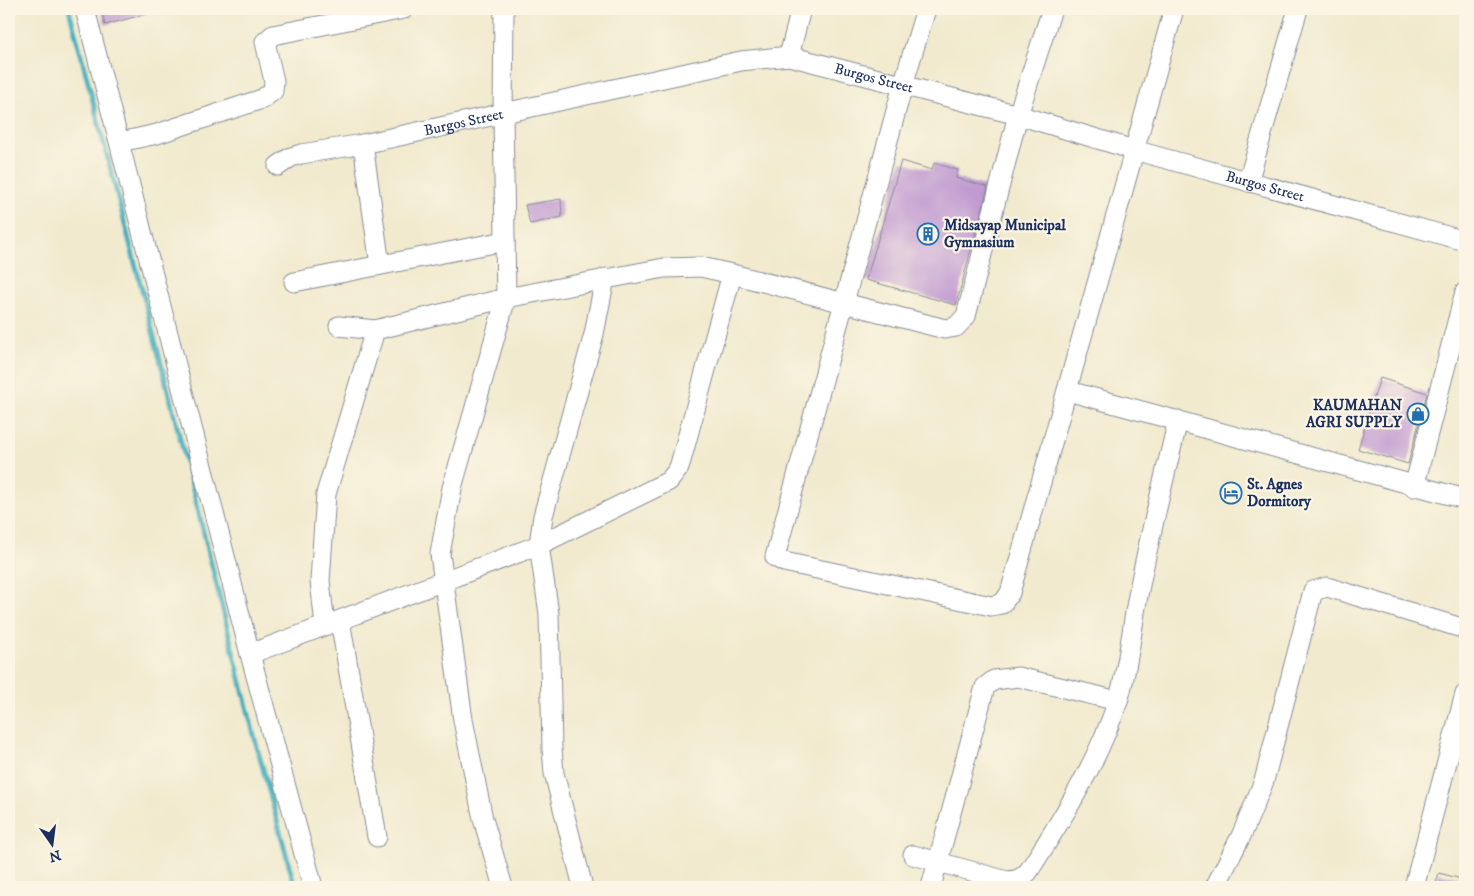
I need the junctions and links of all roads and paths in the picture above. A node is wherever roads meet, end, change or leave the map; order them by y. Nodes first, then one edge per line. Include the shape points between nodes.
1 (84, 9) edge
2 (404, 9) edge
3 (504, 9) edge
4 (801, 9) edge
5 (926, 9) edge
6 (1052, 9) edge
7 (1174, 9) edge
8 (1298, 9) edge
9 (789, 56) junction
10 (903, 85) junction
11 (503, 114) junction
12 (1018, 115) junction
13 (120, 142) junction
14 (363, 144) junction
15 (1134, 150) junction
16 (278, 166) dead end
17 (1248, 182) junction
18 (505, 241) junction
19 (1465, 241) edge
20 (380, 265) junction
21 (732, 274) junction
22 (605, 278) junction
23 (294, 282) dead end
24 (1465, 292) edge
25 (506, 298) junction
26 (844, 302) junction
27 (339, 326) dead end
28 (374, 330) junction
29 (1068, 391) junction
30 (1178, 420) junction
31 (1414, 486) junction
32 (1465, 499) edge
33 (539, 545) junction
34 (442, 582) junction
35 (333, 623) junction
36 (1465, 629) edge
37 (250, 654) junction
38 (1465, 694) edge
39 (1118, 701) junction
40 (377, 837) dead end
41 (913, 855) dead end
42 (938, 862) junction
43 (313, 887) edge
44 (503, 887) edge
45 (583, 887) edge
46 (931, 887) edge
47 (1215, 887) edge
48 (1414, 887) edge

1 - 13 street
2 - 13 street via 268,38 265,42 274,81 273,91 262,99 157,134
3 - 11 street
4 - 9 street
5 - 10 street
6 - 12 street
7 - 15 street
8 - 17 street
9 - 10 street, Burgos Street
9 - 11 street, Burgos Street via 723,64
10 - 12 street, Burgos Street
10 - 26 street
11 - 14 street, Burgos Street
11 - 18 street
12 - 15 street, Burgos Street
12 - 26 street via 966,316 956,327 945,329
13 - 37 street via 135,212
14 - 16 street, Burgos Street via 301,154
14 - 20 street
15 - 17 street, Burgos Street
15 - 29 street
17 - 19 street, Burgos Street
18 - 20 street
18 - 25 street
20 - 23 street
21 - 22 street via 684,267
21 - 26 street
21 - 33 street via 679,468 669,481 658,488
22 - 25 street
22 - 33 street via 594,334 543,516
24 - 31 street
25 - 28 street
25 - 34 street via 452,488 440,554
26 - 29 street via 776,559 991,606 1002,604 1010,592
27 - 28 street
28 - 35 street via 326,494 320,581
29 - 30 street
30 - 31 street
30 - 39 street via 1137,600
31 - 32 street
33 - 34 street
33 - 45 street via 548,598 554,773
34 - 35 street
34 - 44 street via 473,776
35 - 37 street
35 - 40 street
36 - 47 street via 1327,587 1313,591 1264,781
37 - 43 street
38 - 48 street
39 - 42 street via 1102,743 1060,822 1021,879 1007,881
39 - 42 street via 1018,678 994,680 985,687
41 - 42 street
42 - 46 street

